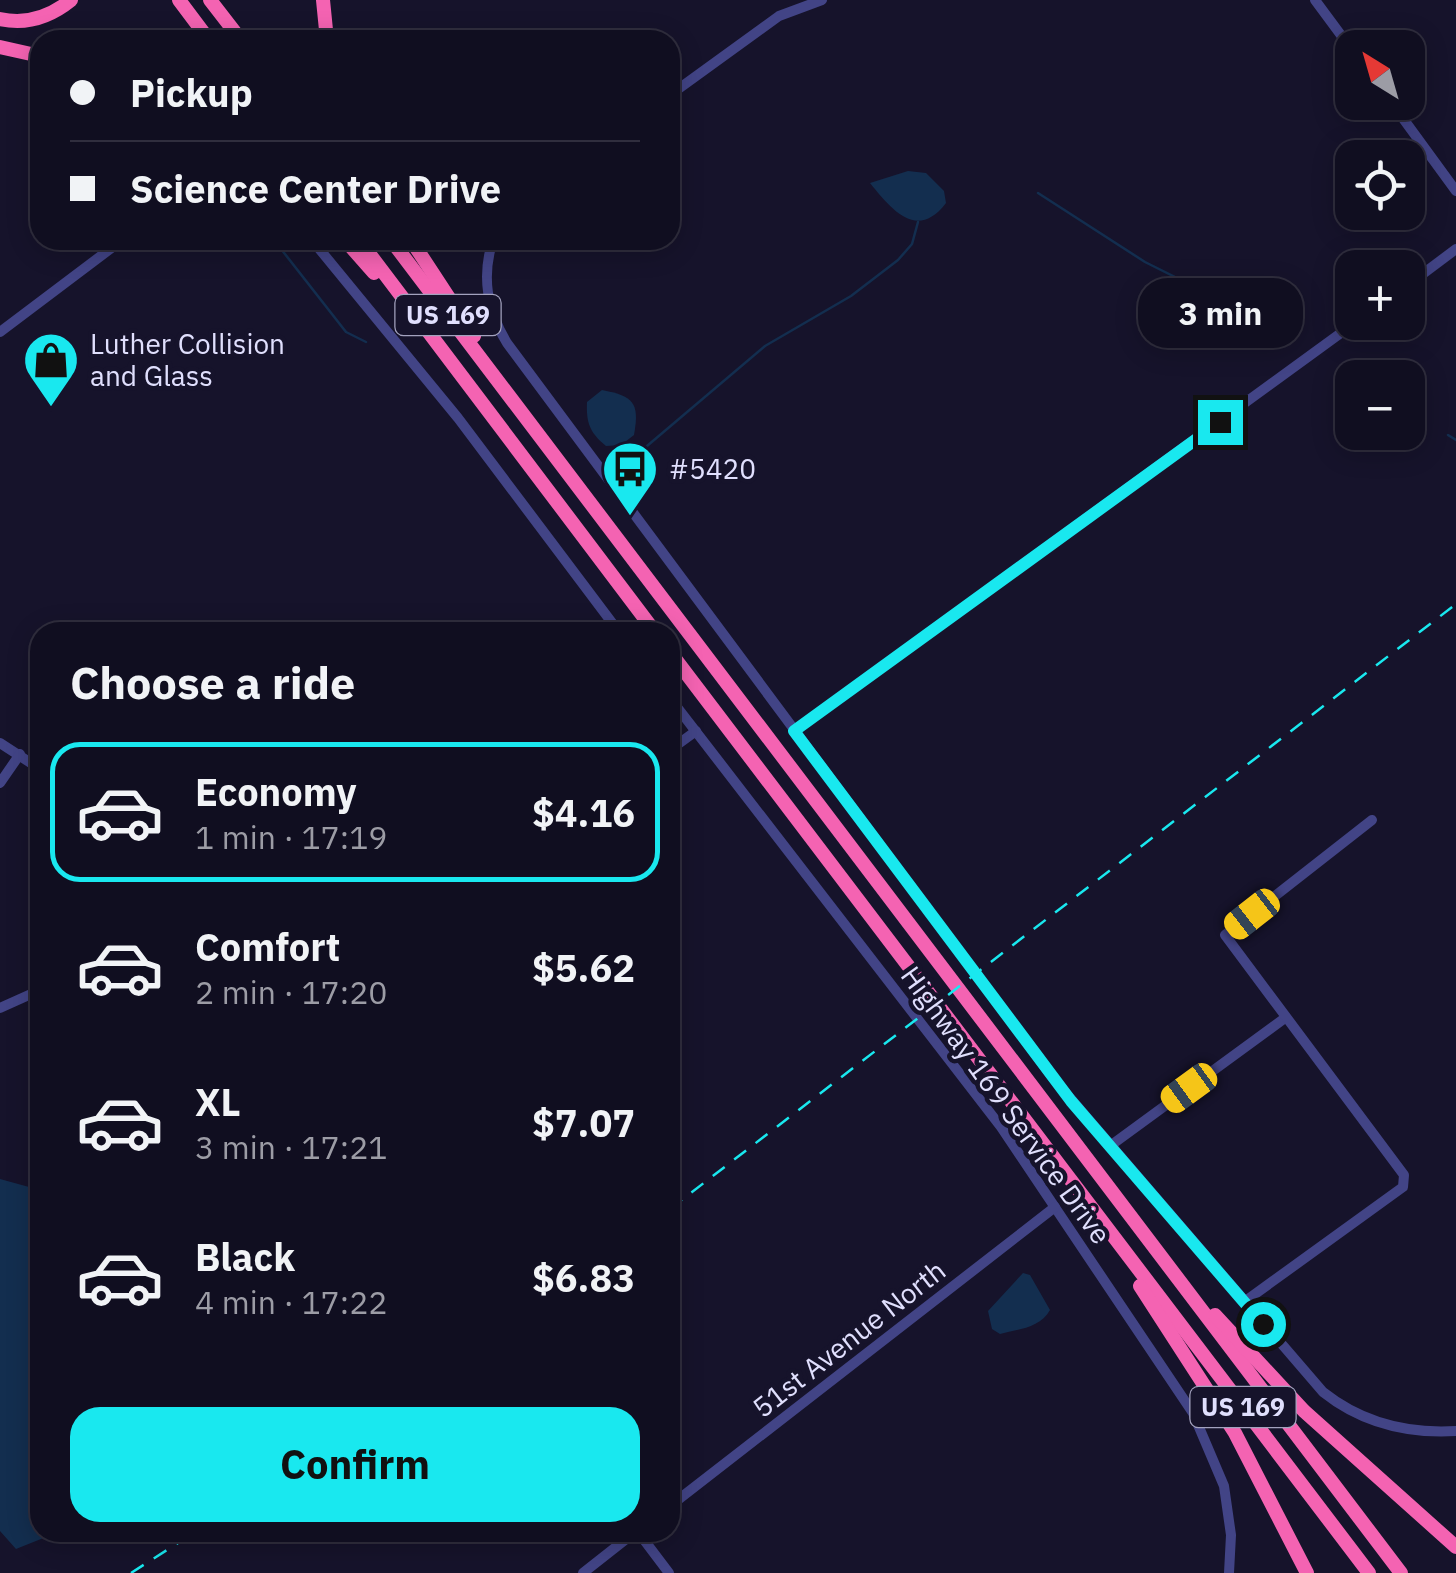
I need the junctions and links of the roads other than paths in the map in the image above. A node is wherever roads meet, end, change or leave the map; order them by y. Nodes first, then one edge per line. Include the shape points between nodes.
1 (71, 0) edge
2 (178, 0) edge
3 (210, 0) edge
4 (323, 0) edge
5 (822, 0) edge
6 (1315, 0) edge
7 (788, 5) edge
8 (0, 19) edge
9 (200, 30) edge
10 (232, 30) edge
11 (326, 30) edge
12 (1337, 30) edge
13 (0, 47) edge
14 (30, 54) edge
15 (680, 87) edge
16 (1404, 120) edge
17 (1456, 191) edge
18 (109, 250) edge
19 (320, 250) edge
20 (354, 250) edge
21 (367, 250) edge
22 (399, 250) edge
23 (418, 250) edge
24 (491, 250) edge
25 (1456, 250) edge
26 (1425, 273) edge
27 (0, 332) edge
28 (1335, 337) edge
29 (459, 372) junction
30 (504, 389) junction
31 (611, 622) edge
32 (647, 622) edge
33 (680, 665) edge
34 (680, 711) edge
35 (696, 731) junction
36 (794, 731) junction
37 (0, 743) edge
38 (680, 743) edge
39 (20, 754) junction
40 (30, 762) edge
41 (0, 783) edge
42 (1372, 820) dead end
43 (30, 994) edge
44 (0, 1008) edge
45 (1286, 1018) junction
46 (1110, 1146) junction
47 (1055, 1208) junction
48 (1117, 1241) junction
49 (1158, 1253) junction
50 (1244, 1302) junction
51 (1456, 1431) edge
52 (680, 1498) edge
53 (624, 1542) edge
54 (645, 1542) edge
55 (1456, 1546) edge
56 (583, 1573) edge
57 (670, 1573) edge
58 (1229, 1573) edge
59 (1307, 1573) edge
60 (1369, 1573) edge
61 (1401, 1573) edge

1 - 8 highway via 39,18
2 - 9 highway
3 - 10 highway
4 - 11 highway
5 - 7 street
6 - 12 street
7 - 15 street
13 - 14 highway
16 - 17 street
18 - 27 street
19 - 31 street
20 - 29 highway
21 - 29 highway, US 169
22 - 30 highway, US 169
23 - 30 highway
24 - 36 street via 486,288 499,331
25 - 26 street
28 - 36 street
29 - 32 highway, US 169
30 - 49 highway, US 169
33 - 48 highway, US 169
34 - 35 street, Highway 169 Service Drive
35 - 38 street
35 - 47 street, Highway 169 Service Drive via 1002,1127
36 - 46 street
37 - 39 street
39 - 40 street
39 - 41 street
42 - 45 street via 1224,935
43 - 44 street
45 - 46 street
45 - 50 street via 1405,1181
46 - 50 street
47 - 52 street, 51st Avenue North
47 - 58 street, Highway 169 Service Drive via 1210,1448 1224,1486
48 - 59 highway via 1235,1433
48 - 60 highway, US 169
49 - 55 highway via 1304,1411
49 - 61 highway, US 169
50 - 51 street via 1313,1382 1348,1410 1402,1429
53 - 56 street
54 - 57 street

